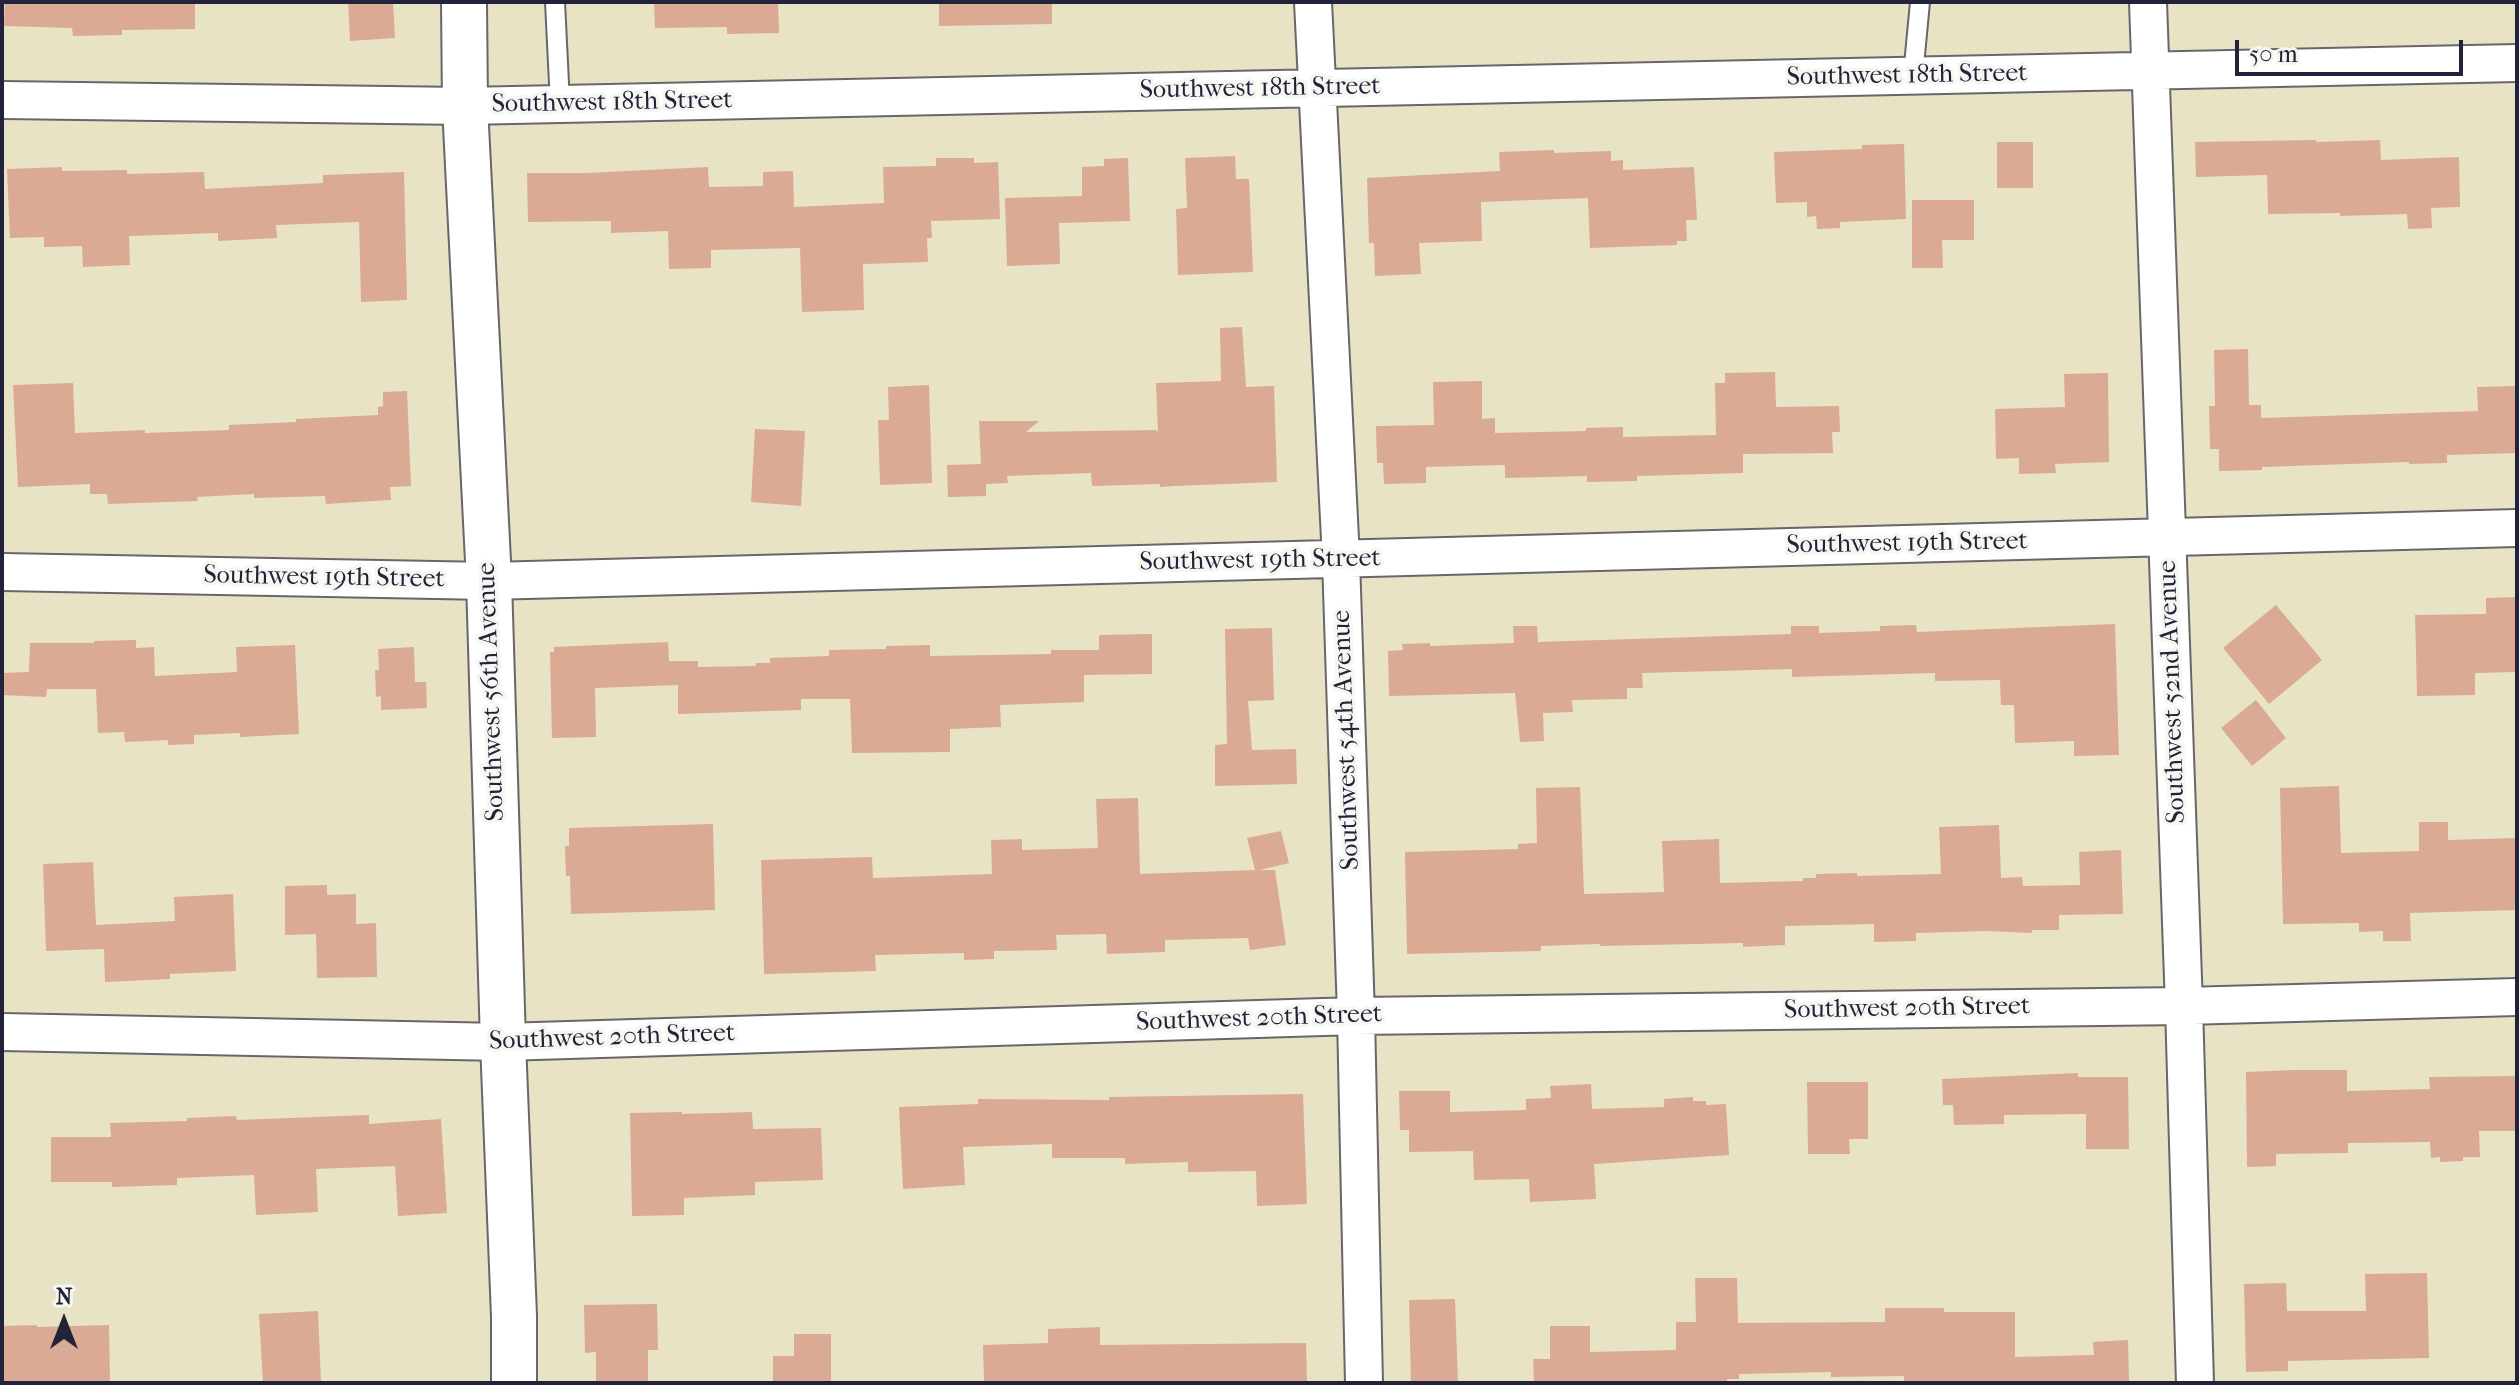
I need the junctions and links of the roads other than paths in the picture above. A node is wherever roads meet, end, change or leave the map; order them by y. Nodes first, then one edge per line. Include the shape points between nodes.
1 (464, 2) edge
2 (555, 2) edge
3 (1313, 2) edge
4 (1920, 2) edge
5 (2148, 2) edge
6 (2517, 63) edge
7 (2150, 71) junction
8 (1913, 76) junction
9 (1317, 88) junction
10 (2, 100) edge
11 (560, 104) junction
12 (465, 106) junction
13 (2517, 528) edge
14 (2167, 537) junction
15 (1341, 559) junction
16 (2, 572) edge
17 (489, 581) junction
18 (2517, 997) edge
19 (2184, 1006) junction
20 (1356, 1016) junction
21 (2, 1032) edge
22 (503, 1042) junction
23 (514, 1383) edge
24 (1364, 1383) edge
25 (2195, 1383) edge

1 - 12 street, Southwest 56th Avenue
2 - 11 lane
3 - 9 street, Southwest 54th Avenue
4 - 8 lane
5 - 7 street, Southwest 52nd Avenue
6 - 7 street, Southwest 18th Street
7 - 8 street, Southwest 18th Street
7 - 14 street, Southwest 52nd Avenue
8 - 9 street, Southwest 18th Street
9 - 11 street, Southwest 18th Street
9 - 15 street, Southwest 54th Avenue
10 - 12 street, Southwest 18th Street
11 - 12 street, Southwest 18th Street
12 - 17 street, Southwest 56th Avenue
13 - 14 street, Southwest 19th Street
14 - 15 street, Southwest 19th Street
14 - 19 street, Southwest 52nd Avenue
15 - 17 street, Southwest 19th Street
15 - 20 street, Southwest 54th Avenue
16 - 17 street, Southwest 19th Street
17 - 22 street, Southwest 56th Avenue
18 - 19 street, Southwest 20th Street
19 - 20 street, Southwest 20th Street
19 - 25 street, Southwest 52nd Avenue
20 - 22 street, Southwest 20th Street
20 - 24 street, Southwest 54th Avenue
21 - 22 street, Southwest 20th Street
22 - 23 street, Southwest 56th Avenue

